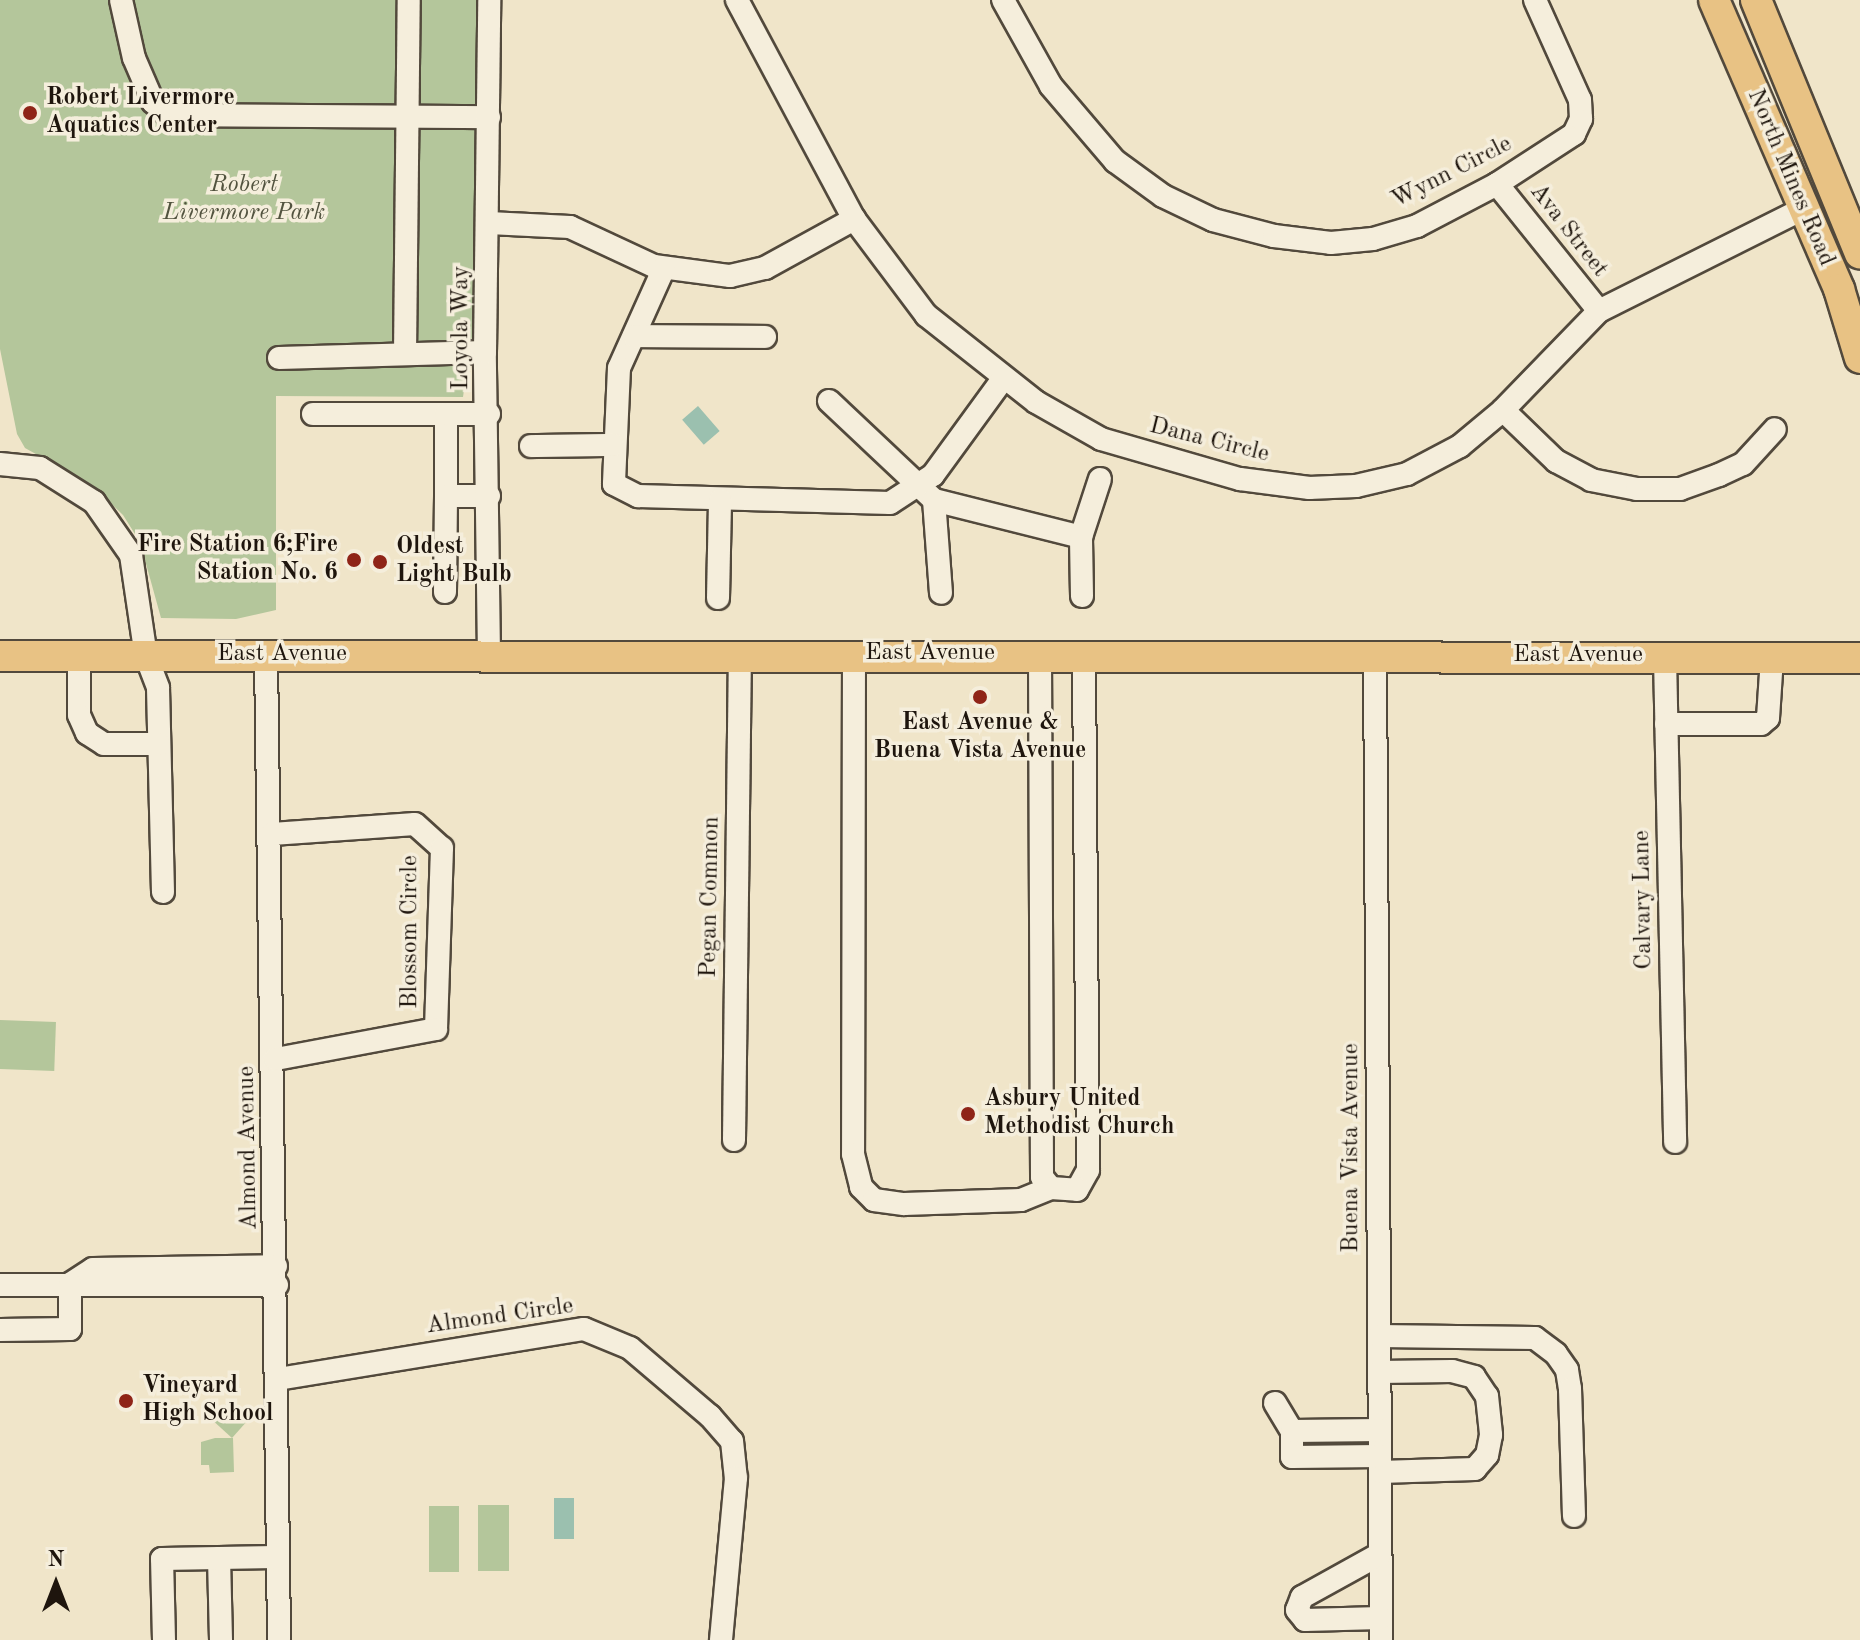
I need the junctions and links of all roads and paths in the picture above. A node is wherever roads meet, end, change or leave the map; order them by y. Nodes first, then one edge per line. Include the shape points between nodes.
1 (121, 0) edge
2 (409, 0) edge
3 (489, 0) edge
4 (737, 0) edge
5 (1003, 0) edge
6 (1535, 0) edge
7 (1714, 0) edge
8 (1756, 0) edge
9 (409, 117) junction
10 (489, 117) junction
11 (1497, 184) junction
12 (1803, 209) junction
13 (854, 219) junction
14 (489, 223) junction
15 (1860, 254) edge
16 (664, 268) junction
17 (1860, 287) edge
18 (1599, 311) junction
19 (634, 336) junction
20 (765, 337) dead end
21 (485, 352) junction
22 (405, 354) junction
23 (279, 358) dead end
24 (1860, 358) edge
25 (1003, 379) junction
26 (829, 401) dead end
27 (1503, 410) junction
28 (313, 414) dead end
29 (446, 414) junction
30 (489, 414) junction
31 (1775, 429) dead end
32 (613, 445) junction
33 (531, 446) dead end
34 (0, 464) edge
35 (1100, 479) dead end
36 (925, 494) junction
37 (446, 496) junction
38 (489, 496) junction
39 (720, 500) junction
40 (1081, 537) junction
41 (445, 592) dead end
42 (941, 593) dead end
43 (1082, 596) dead end
44 (718, 598) dead end
45 (740, 654) junction
46 (854, 654) junction
47 (266, 655) junction
48 (489, 655) junction
49 (1040, 655) junction
50 (1084, 655) junction
51 (1375, 655) junction
52 (0, 656) edge
53 (79, 656) junction
54 (146, 656) junction
55 (1665, 657) junction
56 (1772, 657) junction
57 (1860, 658) edge
58 (1666, 724) junction
59 (159, 744) junction
60 (272, 834) junction
61 (163, 892) dead end
62 (275, 1059) junction
63 (734, 1140) dead end
64 (1675, 1142) dead end
65 (1051, 1188) junction
66 (277, 1276) junction
67 (70, 1284) junction
68 (0, 1285) edge
69 (0, 1330) edge
70 (1379, 1336) junction
71 (1379, 1372) junction
72 (278, 1379) junction
73 (1275, 1403) dead end
74 (1380, 1430) junction
75 (1292, 1431) junction
76 (1380, 1464) junction
77 (1574, 1516) dead end
78 (1380, 1554) junction
79 (275, 1557) junction
80 (219, 1558) junction
81 (1381, 1629) edge
82 (164, 1640) edge
83 (221, 1640) edge
84 (279, 1640) edge
85 (721, 1640) edge

1 - 9 street via 134,58 153,102 168,115
2 - 9 street
3 - 10 street, Loyola Way
4 - 13 street, Dana Circle
5 - 11 street, Wynn Circle via 1051,86 1097,143 1163,196 1213,220 1274,236 1331,243 1373,239 1417,226
6 - 11 street, Wynn Circle via 1580,100 1581,119 1574,134
7 - 12 main road, North Mines Road
8 - 15 main road, North Mines Road
9 - 10 street
9 - 22 street
10 - 14 street, Loyola Way
11 - 18 street, Ava Street
12 - 17 main road via 1833,224
12 - 18 street, Dana Circle
12 - 24 main road, North Mines Road via 1839,289
13 - 16 street via 765,268 730,276
13 - 25 street, Dana Circle via 926,315
14 - 16 street via 570,227
14 - 21 street, Loyola Way
16 - 19 street
18 - 27 street, Dana Circle
19 - 20 street
19 - 32 street via 619,368
21 - 22 street
21 - 30 street, Loyola Way
22 - 23 street
25 - 27 street, Dana Circle via 1101,439 1171,463 1309,488 1356,486 1407,474 1460,446
25 - 36 street via 933,475
26 - 36 street
27 - 31 street via 1556,461 1591,480 1637,489 1680,489 1719,475 1743,464
28 - 29 street
29 - 30 street
29 - 37 street
30 - 38 street, Loyola Way
32 - 33 street
32 - 39 street via 614,484 638,496
34 - 54 street via 40,468 94,502 111,521 131,555 140,589
35 - 40 street
36 - 39 street via 890,503
36 - 40 street
36 - 42 street
37 - 38 street
37 - 41 street
38 - 48 street, Loyola Way
39 - 44 street
40 - 43 street
45 - 46 main road, East Avenue
45 - 48 main road, East Avenue
45 - 63 street, Pegan Common
46 - 49 main road, East Avenue
46 - 65 street via 853,1154 861,1187 874,1200 904,1204 1021,1200
47 - 48 main road, East Avenue
47 - 54 main road, East Avenue
47 - 60 street, Almond Avenue
49 - 50 main road, East Avenue
49 - 65 street via 1042,1177
50 - 51 main road, East Avenue
50 - 65 street via 1088,1170 1077,1190
51 - 55 main road, East Avenue
51 - 70 street, Buena Vista Avenue
52 - 53 main road, East Avenue
53 - 54 main road, East Avenue
53 - 59 street via 79,715 87,733 104,744
54 - 59 street via 158,688
55 - 56 main road, East Avenue
55 - 58 street, Calvary Lane
56 - 57 main road, East Avenue
56 - 58 street via 1768,718 1761,724
58 - 64 street, Calvary Lane
59 - 61 street
60 - 62 street, Almond Avenue
60 - 62 street, Blossom Circle via 415,824 442,848 436,1029
62 - 66 street, Almond Avenue
66 - 67 street via 93,1269
66 - 72 street, Almond Avenue
67 - 68 street
67 - 69 street via 70,1329
70 - 71 street, Buena Vista Avenue
70 - 77 street via 1535,1338 1556,1354 1567,1370 1570,1389
71 - 74 street, Buena Vista Avenue
71 - 76 street via 1452,1371 1474,1377 1487,1396 1491,1435 1487,1455 1475,1469
72 - 79 street, Almond Avenue
72 - 85 street, Almond Circle via 584,1329 630,1348 732,1441 736,1478
73 - 75 street
74 - 75 street
74 - 76 street, Buena Vista Avenue
75 - 76 street via 1292,1457
76 - 78 street, Buena Vista Avenue
78 - 81 street, Buena Vista Avenue
78 - 81 street via 1302,1597 1297,1610 1305,1620
79 - 80 street
79 - 84 street, Almond Avenue
80 - 82 street via 162,1559
80 - 83 street

